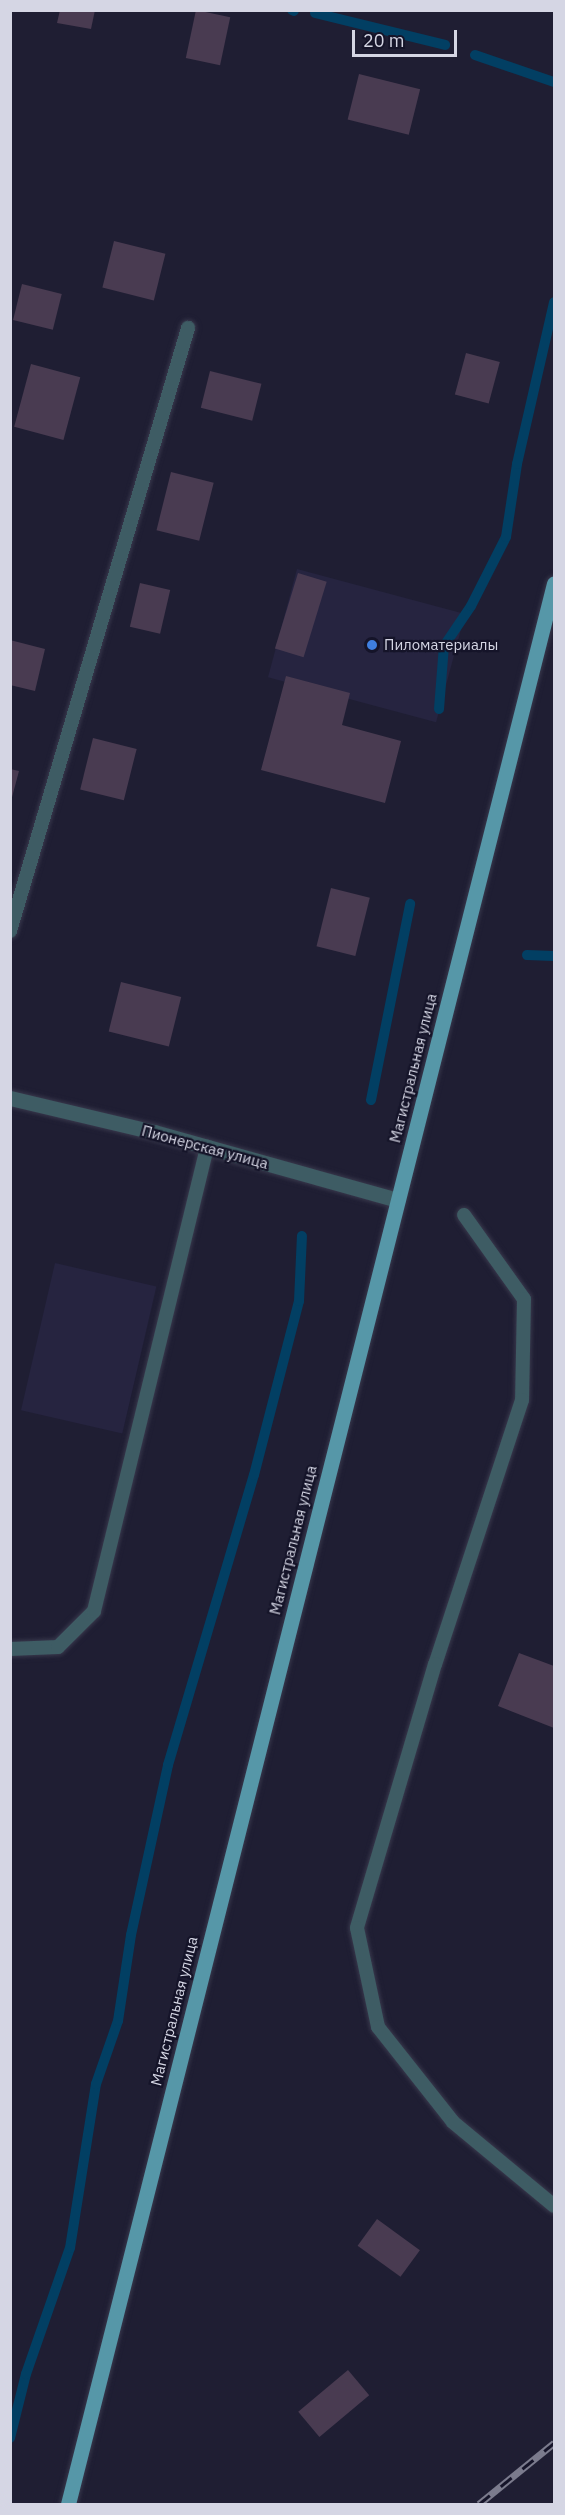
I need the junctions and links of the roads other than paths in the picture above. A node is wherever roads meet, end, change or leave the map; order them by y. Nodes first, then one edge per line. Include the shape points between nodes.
1 (188, 328) dead end
2 (555, 584) edge
3 (10, 931) edge
4 (10, 1098) edge
5 (207, 1147) junction
6 (398, 1200) junction
7 (464, 1215) dead end
8 (10, 1649) edge
9 (555, 2206) edge
10 (68, 2505) edge

1 - 3 lane
2 - 6 main road, Магистральная улица
4 - 5 street, Пионерская улица
5 - 6 street, Пионерская улица
5 - 8 lane via 94,1611 58,1647
6 - 10 main road, Магистральная улица
7 - 9 lane via 524,1299 522,1400 435,1664 357,1928 378,2027 453,2122

